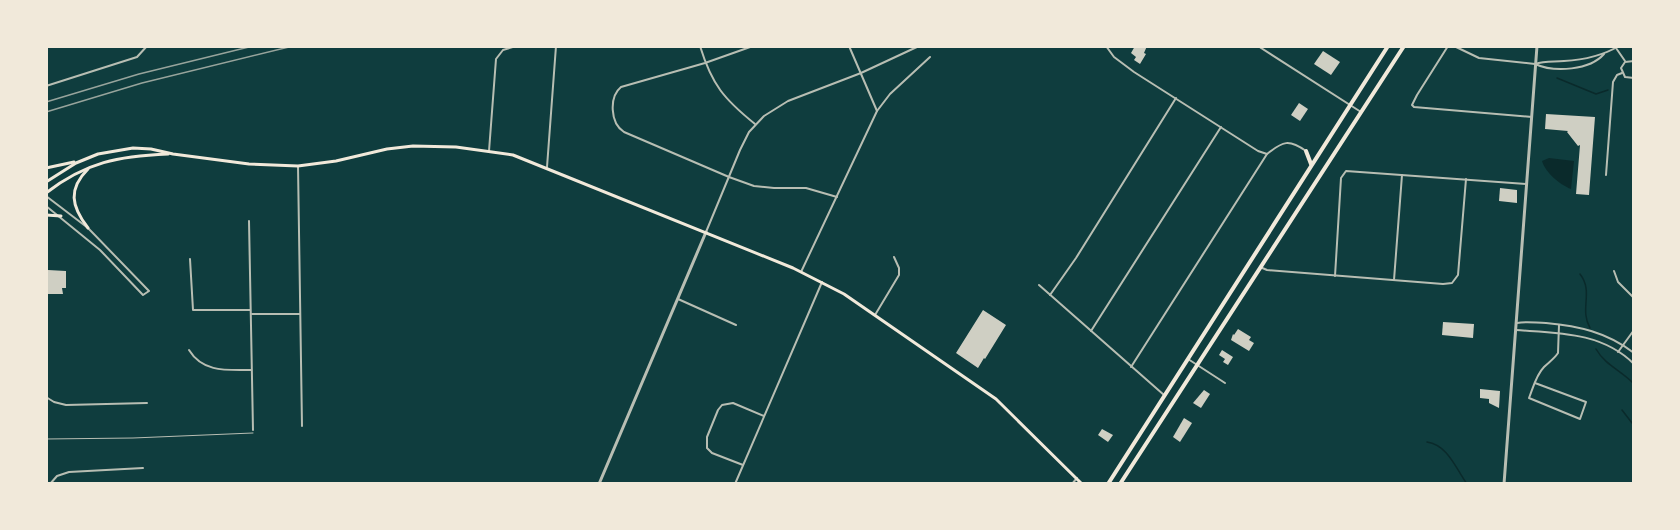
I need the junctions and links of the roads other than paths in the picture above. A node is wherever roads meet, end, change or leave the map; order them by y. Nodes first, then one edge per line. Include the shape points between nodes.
1 (147, 46) edge
2 (516, 46) edge
3 (556, 46) edge
4 (700, 46) edge
5 (753, 46) edge
6 (849, 46) edge
7 (919, 46) edge
8 (1106, 46) edge
9 (1258, 46) edge
10 (1388, 46) edge
11 (1404, 46) edge
12 (1448, 46) edge
13 (1454, 46) edge
14 (1538, 46) edge
15 (1618, 47) edge
16 (1604, 54) junction
17 (930, 57) dead end
18 (1633, 61) edge
19 (1625, 62) junction
20 (705, 63) junction
21 (1535, 64) junction
22 (861, 73) junction
23 (1622, 73) junction
24 (1634, 78) edge
25 (46, 86) edge
26 (1176, 98) junction
27 (1350, 105) junction
28 (877, 111) junction
29 (1361, 112) junction
30 (1532, 117) junction
31 (755, 124) junction
32 (1221, 127) junction
33 (489, 151) junction
34 (1306, 151) junction
35 (1320, 152) junction
36 (173, 154) junction
37 (1267, 154) junction
38 (85, 160) junction
39 (1311, 165) junction
40 (90, 166) junction
41 (298, 166) junction
42 (547, 167) junction
43 (46, 168) edge
44 (1402, 175) junction
45 (1606, 175) dead end
46 (729, 177) junction
47 (1466, 179) junction
48 (46, 182) edge
49 (1528, 184) junction
50 (46, 194) edge
51 (837, 197) junction
52 (46, 206) edge
53 (46, 215) edge
54 (61, 216) junction
55 (249, 222) dead end
56 (88, 228) junction
57 (706, 232) junction
58 (894, 257) dead end
59 (190, 259) dead end
60 (1260, 267) junction
61 (1614, 271) dead end
62 (801, 272) junction
63 (1335, 276) junction
64 (1394, 280) junction
65 (822, 282) junction
66 (1039, 285) dead end
67 (1050, 295) junction
68 (1634, 298) edge
69 (678, 299) junction
70 (251, 312) junction
71 (300, 314) junction
72 (875, 315) junction
73 (1516, 323) junction
74 (736, 325) dead end
75 (1559, 325) junction
76 (1516, 330) junction
77 (1634, 330) edge
78 (1091, 331) junction
79 (1559, 333) junction
80 (1622, 345) junction
81 (189, 350) dead end
82 (1618, 352) junction
83 (1634, 353) edge
84 (1188, 359) junction
85 (1634, 364) edge
86 (1197, 365) junction
87 (1131, 367) junction
88 (251, 370) junction
89 (1225, 383) dead end
90 (1535, 383) junction
91 (1164, 395) junction
92 (46, 397) edge
93 (147, 403) dead end
94 (764, 417) junction
95 (302, 426) dead end
96 (253, 431) joint
97 (46, 439) edge
98 (742, 465) junction
99 (143, 468) dead end
100 (1077, 478) junction
101 (50, 483) edge
102 (599, 483) edge
103 (735, 483) edge
104 (1072, 483) edge
105 (1082, 483) edge
106 (1108, 483) edge
107 (1120, 483) edge
108 (1504, 483) edge

1 - 25 street via 137,57
2 - 33 street via 503,50 496,59
3 - 42 street
4 - 20 street
5 - 20 street
6 - 22 street
7 - 22 street
8 - 26 street via 1118,61
9 - 27 street
10 - 27 main road
11 - 29 main road
12 - 30 street via 1412,105 1421,109
13 - 21 street via 1479,58
14 - 21 street
15 - 16 street
15 - 19 street
16 - 21 street
16 - 21 street via 1595,62 1572,68 1543,68
17 - 28 street
18 - 19 street
19 - 23 street
20 - 31 street via 725,98
20 - 46 street via 619,88 613,118 619,129
21 - 30 street
22 - 28 street
22 - 31 street via 777,106
23 - 24 street
23 - 45 street via 1613,82
26 - 32 street
26 - 67 street
27 - 29 street
27 - 35 main road
28 - 51 street
29 - 60 main road
30 - 49 street
31 - 46 street
32 - 37 street
32 - 78 street
33 - 41 main road via 413,146
33 - 42 main road
34 - 35 main road
34 - 37 street via 1289,142
34 - 39 main road
35 - 39 main road
36 - 38 main road via 133,148
36 - 40 main road via 121,158
36 - 41 main road
37 - 87 street
38 - 43 main road
38 - 48 main road
39 - 84 main road
40 - 50 main road
40 - 56 main road via 79,178 74,195 76,210
41 - 71 street
42 - 57 main road
44 - 47 street
44 - 63 street via 1344,172
44 - 64 street
46 - 51 street via 754,186 812,189
46 - 57 street
47 - 49 street
47 - 64 street via 1455,280 1447,284
49 - 73 street
50 - 56 street
51 - 62 street
52 - 54 street
53 - 54 main road
54 - 56 street via 143,295 148,291
55 - 70 street
57 - 62 main road
57 - 69 street
58 - 72 street via 899,275
59 - 70 street via 193,310
60 - 63 street
60 - 86 main road
61 - 68 street via 1618,282
62 - 65 main road
63 - 64 street
65 - 72 main road
65 - 94 street
66 - 67 street
67 - 78 street
69 - 74 street
69 - 102 street
70 - 71 street
70 - 88 street
71 - 95 street
72 - 100 main road via 996,399
73 - 75 street
73 - 76 street
75 - 79 street
75 - 80 street via 1588,329
76 - 79 street
76 - 108 street
77 - 80 street
78 - 87 street
79 - 82 street via 1589,337
79 - 90 street via 1558,353
80 - 82 street
80 - 83 street
81 - 88 street via 195,359 211,368
82 - 85 street
84 - 86 street
84 - 91 main road
86 - 89 street
86 - 107 main road
87 - 91 street
88 - 96 street
90 - 90 street via 1529,398 1580,419 1586,402
91 - 106 main road
92 - 93 street via 66,405
94 - 98 street
94 - 98 street via 733,403 718,410 707,437 707,448
96 - 97 lane
98 - 103 street
99 - 101 street via 69,472
100 - 104 street
100 - 105 main road

